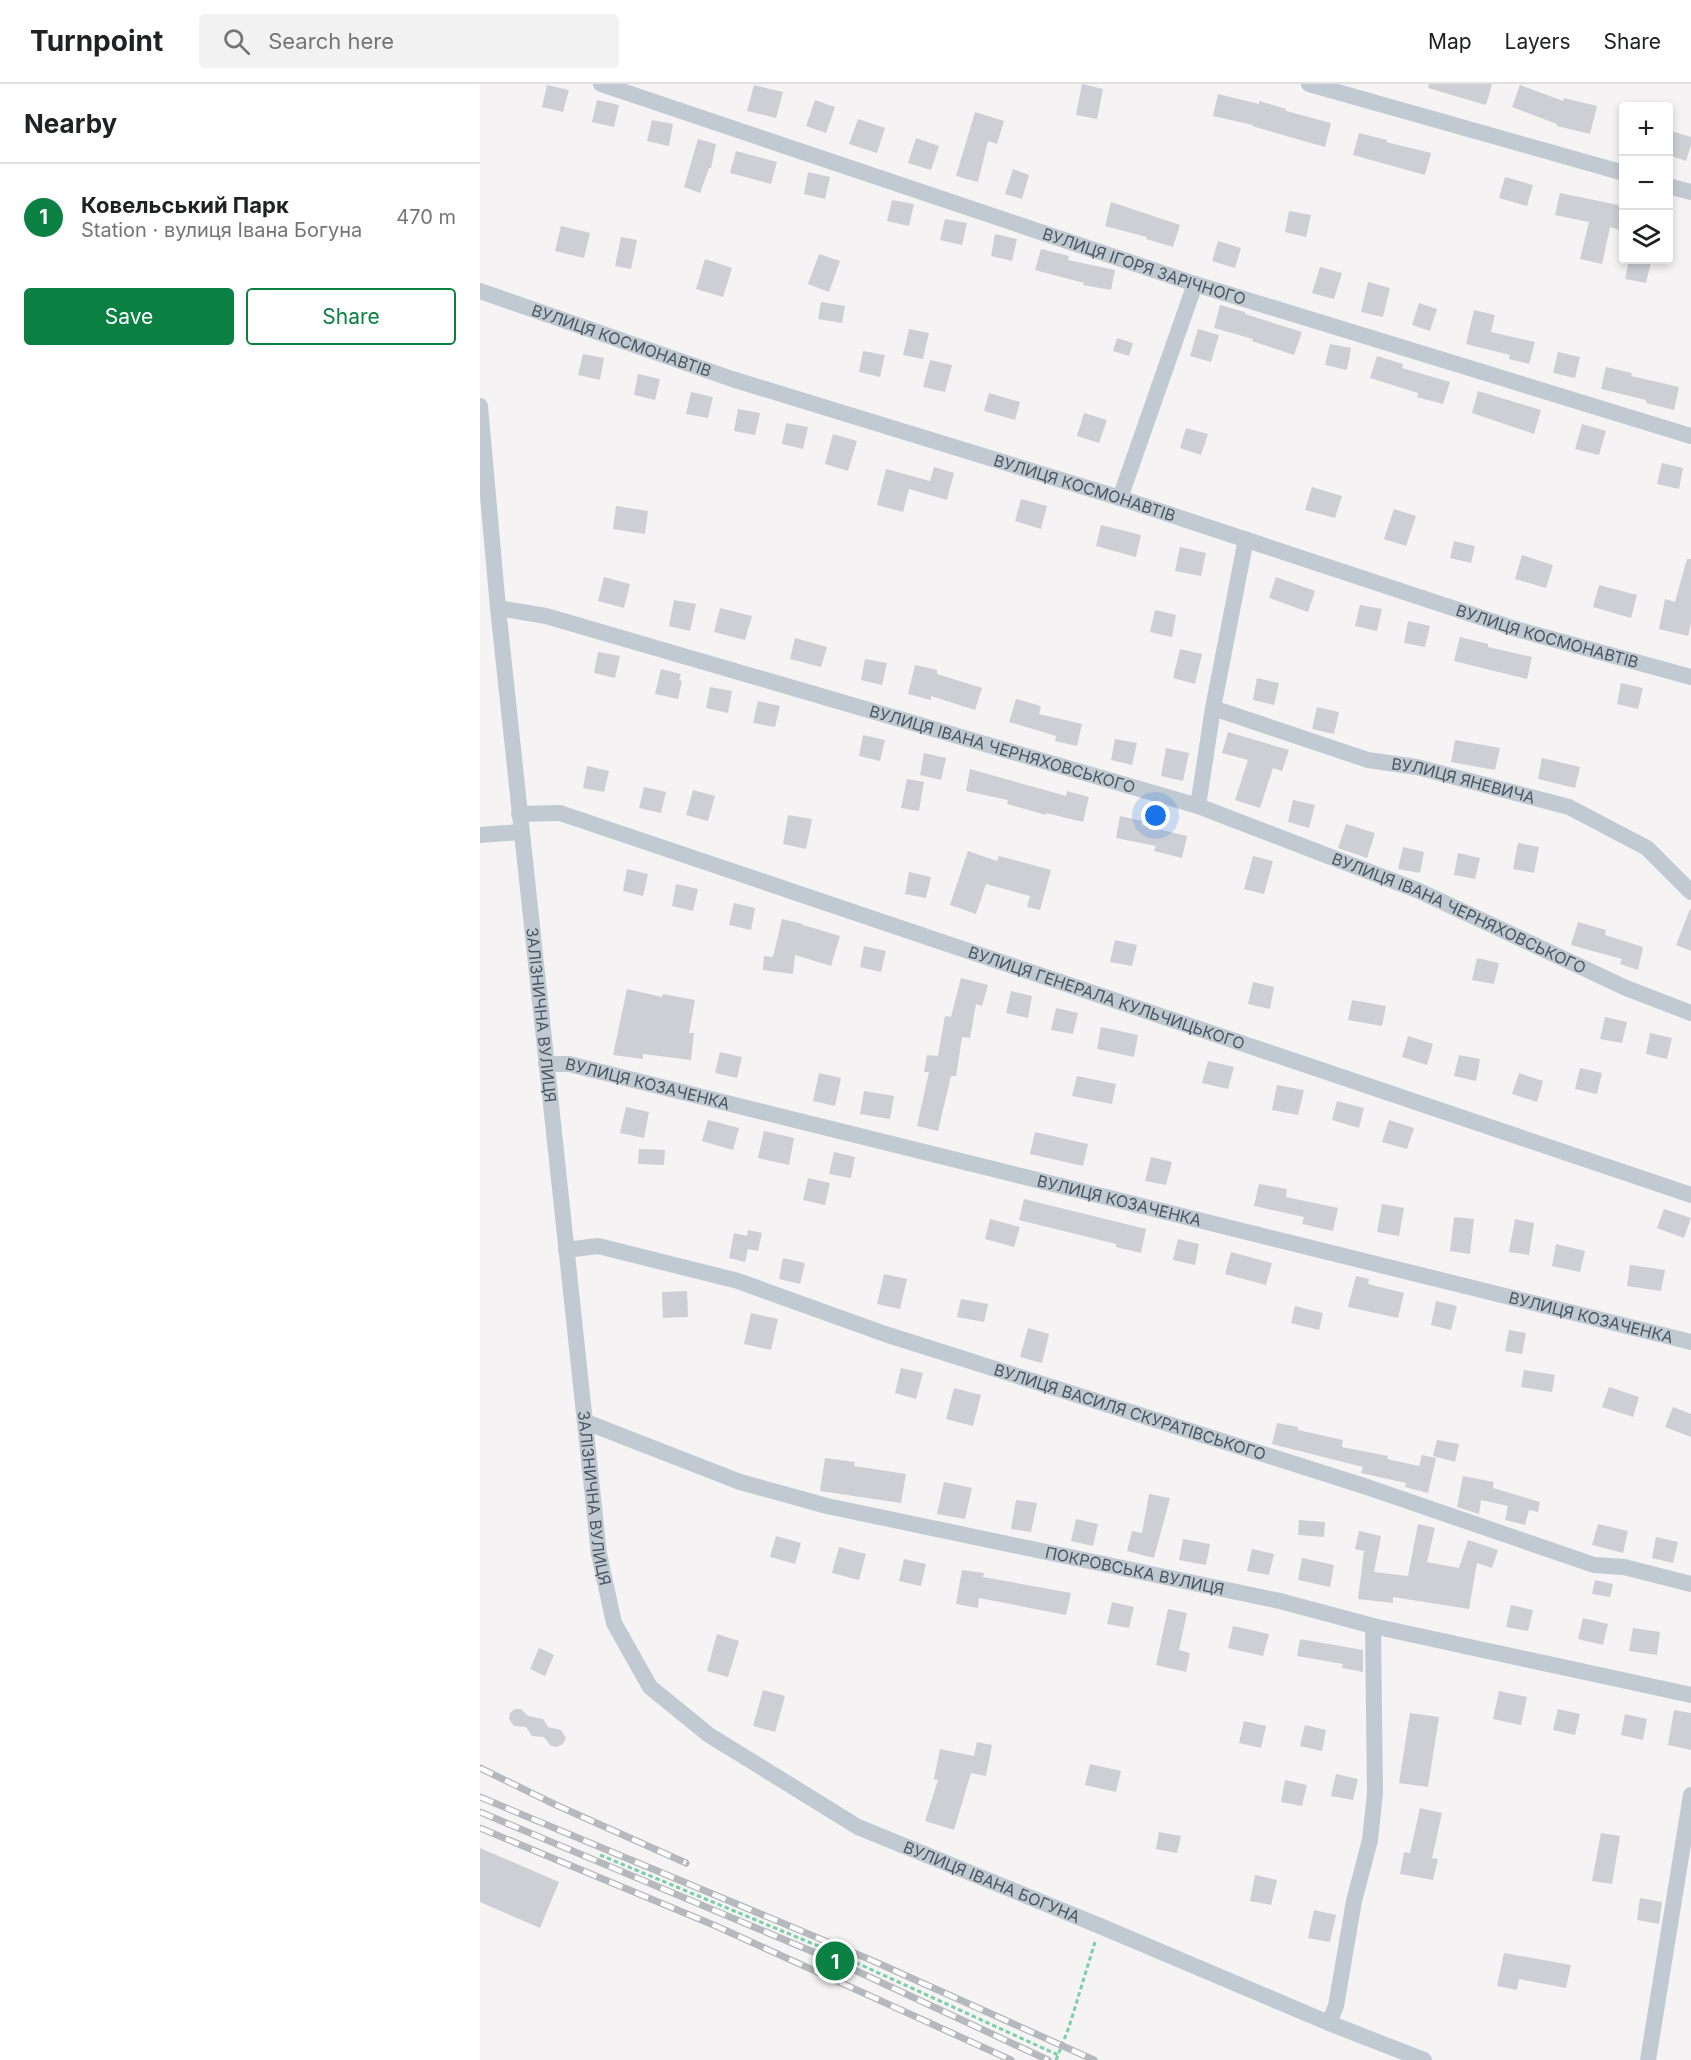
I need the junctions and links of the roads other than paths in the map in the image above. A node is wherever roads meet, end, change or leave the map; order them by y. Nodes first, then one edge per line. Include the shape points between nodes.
1 (601, 84) edge
2 (1309, 84) edge
3 (1619, 172) edge
4 (1673, 187) edge
5 (1691, 192) edge
6 (1195, 284) junction
7 (480, 291) edge
8 (480, 406) edge
9 (1691, 436) edge
10 (1120, 498) junction
11 (1246, 539) junction
12 (498, 608) junction
13 (1691, 677) edge
14 (1213, 708) junction
15 (1198, 806) junction
16 (519, 814) junction
17 (521, 832) junction
18 (480, 835) edge
19 (1691, 892) edge
20 (1691, 1012) edge
21 (546, 1064) junction
22 (1691, 1195) edge
23 (566, 1250) junction
24 (1691, 1342) edge
25 (586, 1422) junction
26 (1691, 1584) edge
27 (614, 1623) joint
28 (1373, 1626) junction
29 (1691, 1695) edge
30 (1691, 1795) edge
31 (1329, 2023) junction
32 (1424, 2060) edge
33 (1648, 2060) edge

1 - 6 street, ВУЛИЦЯ ІГОРЯ ЗАРІЧНОГО
2 - 3 street
4 - 5 street
6 - 9 street, ВУЛИЦЯ ІГОРЯ ЗАРІЧНОГО
6 - 10 street
7 - 10 street, ВУЛИЦЯ КОСМОНАВТІВ via 732,379
8 - 12 street, ЗАЛІЗНИЧНА ВУЛИЦЯ
10 - 11 street, ВУЛИЦЯ КОСМОНАВТІВ
11 - 13 street, ВУЛИЦЯ КОСМОНАВТІВ via 1516,628
11 - 14 street
12 - 15 street, ВУЛИЦЯ ІВАНА ЧЕРНЯХОВСЬКОГО via 546,616
12 - 16 street, ЗАЛІЗНИЧНА ВУЛИЦЯ
14 - 15 street
14 - 19 street, ВУЛИЦЯ ЯНЕВИЧА via 1368,760 1417,767 1569,807 1647,848
15 - 20 street, ВУЛИЦЯ ІВАНА ЧЕРНЯХОВСЬКОГО via 1417,890 1626,988
16 - 17 street, ЗАЛІЗНИЧНА ВУЛИЦЯ
16 - 22 street, ВУЛИЦЯ ГЕНЕРАЛА КУЛЬЧИЦЬКОГО via 560,813
17 - 18 street
17 - 21 street, ЗАЛІЗНИЧНА ВУЛИЦЯ
21 - 23 street, ЗАЛІЗНИЧНА ВУЛИЦЯ
21 - 24 street, ВУЛИЦЯ КОЗАЧЕНКА via 569,1064
23 - 25 street, ЗАЛІЗНИЧНА ВУЛИЦЯ
23 - 26 street, ВУЛИЦЯ ВАСИЛЯ СКУРАТІВСЬКОГО via 598,1246 738,1281 885,1334 1366,1487 1594,1565 1624,1567
25 - 27 street, ЗАЛІЗНИЧНА ВУЛИЦЯ via 599,1554
25 - 28 street, ПОКРОВСЬКА ВУЛИЦЯ via 740,1482 827,1506 1280,1601
27 - 31 street, ВУЛИЦЯ ІВАНА БОГУНА via 650,1687 709,1735 858,1827
28 - 29 street, ПОКРОВСЬКА ВУЛИЦЯ
28 - 31 street via 1375,1793 1370,1840 1354,1900 1336,2006
30 - 33 street
31 - 32 street, ВУЛИЦЯ ІВАНА БОГУНА

